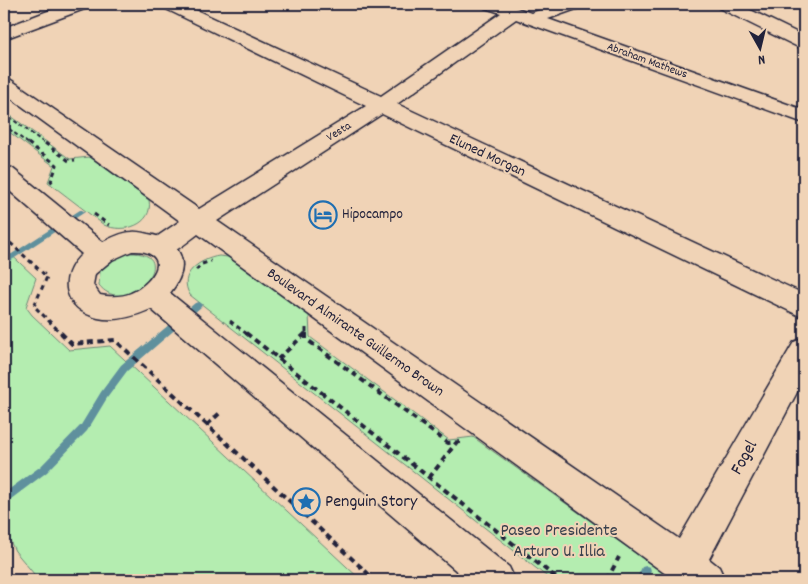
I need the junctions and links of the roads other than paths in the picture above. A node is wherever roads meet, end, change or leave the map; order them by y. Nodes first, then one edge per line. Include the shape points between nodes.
1 (81, 4) edge
2 (170, 4) edge
3 (491, 4) edge
4 (572, 4) edge
5 (725, 4) edge
6 (522, 16) junction
7 (4, 34) edge
8 (804, 43) edge
9 (4, 84) edge
10 (382, 105) junction
11 (804, 116) edge
12 (4, 174) edge
13 (197, 222) junction
14 (160, 247) junction
15 (100, 254) junction
16 (153, 295) junction
17 (804, 307) edge
18 (804, 351) edge
19 (696, 573) edge
20 (496, 580) edge

1 - 7 street
2 - 10 street, Eluned Morgan
3 - 6 street, Abraham Mathews
4 - 6 street, Vesta
5 - 8 street
6 - 10 street, Vesta
6 - 11 street, Abraham Mathews
9 - 13 street, Boulevard Almirante Guillermo Brown
10 - 13 street, Vesta
10 - 17 street, Eluned Morgan
12 - 15 street
13 - 14 street, Vesta
13 - 19 street, Boulevard Almirante Guillermo Brown
14 - 15 street via 132,241
14 - 16 street via 167,252 171,262 170,273
15 - 16 street via 84,270 80,281 86,300 109,309 125,308
16 - 20 street
18 - 19 street, Fogel

